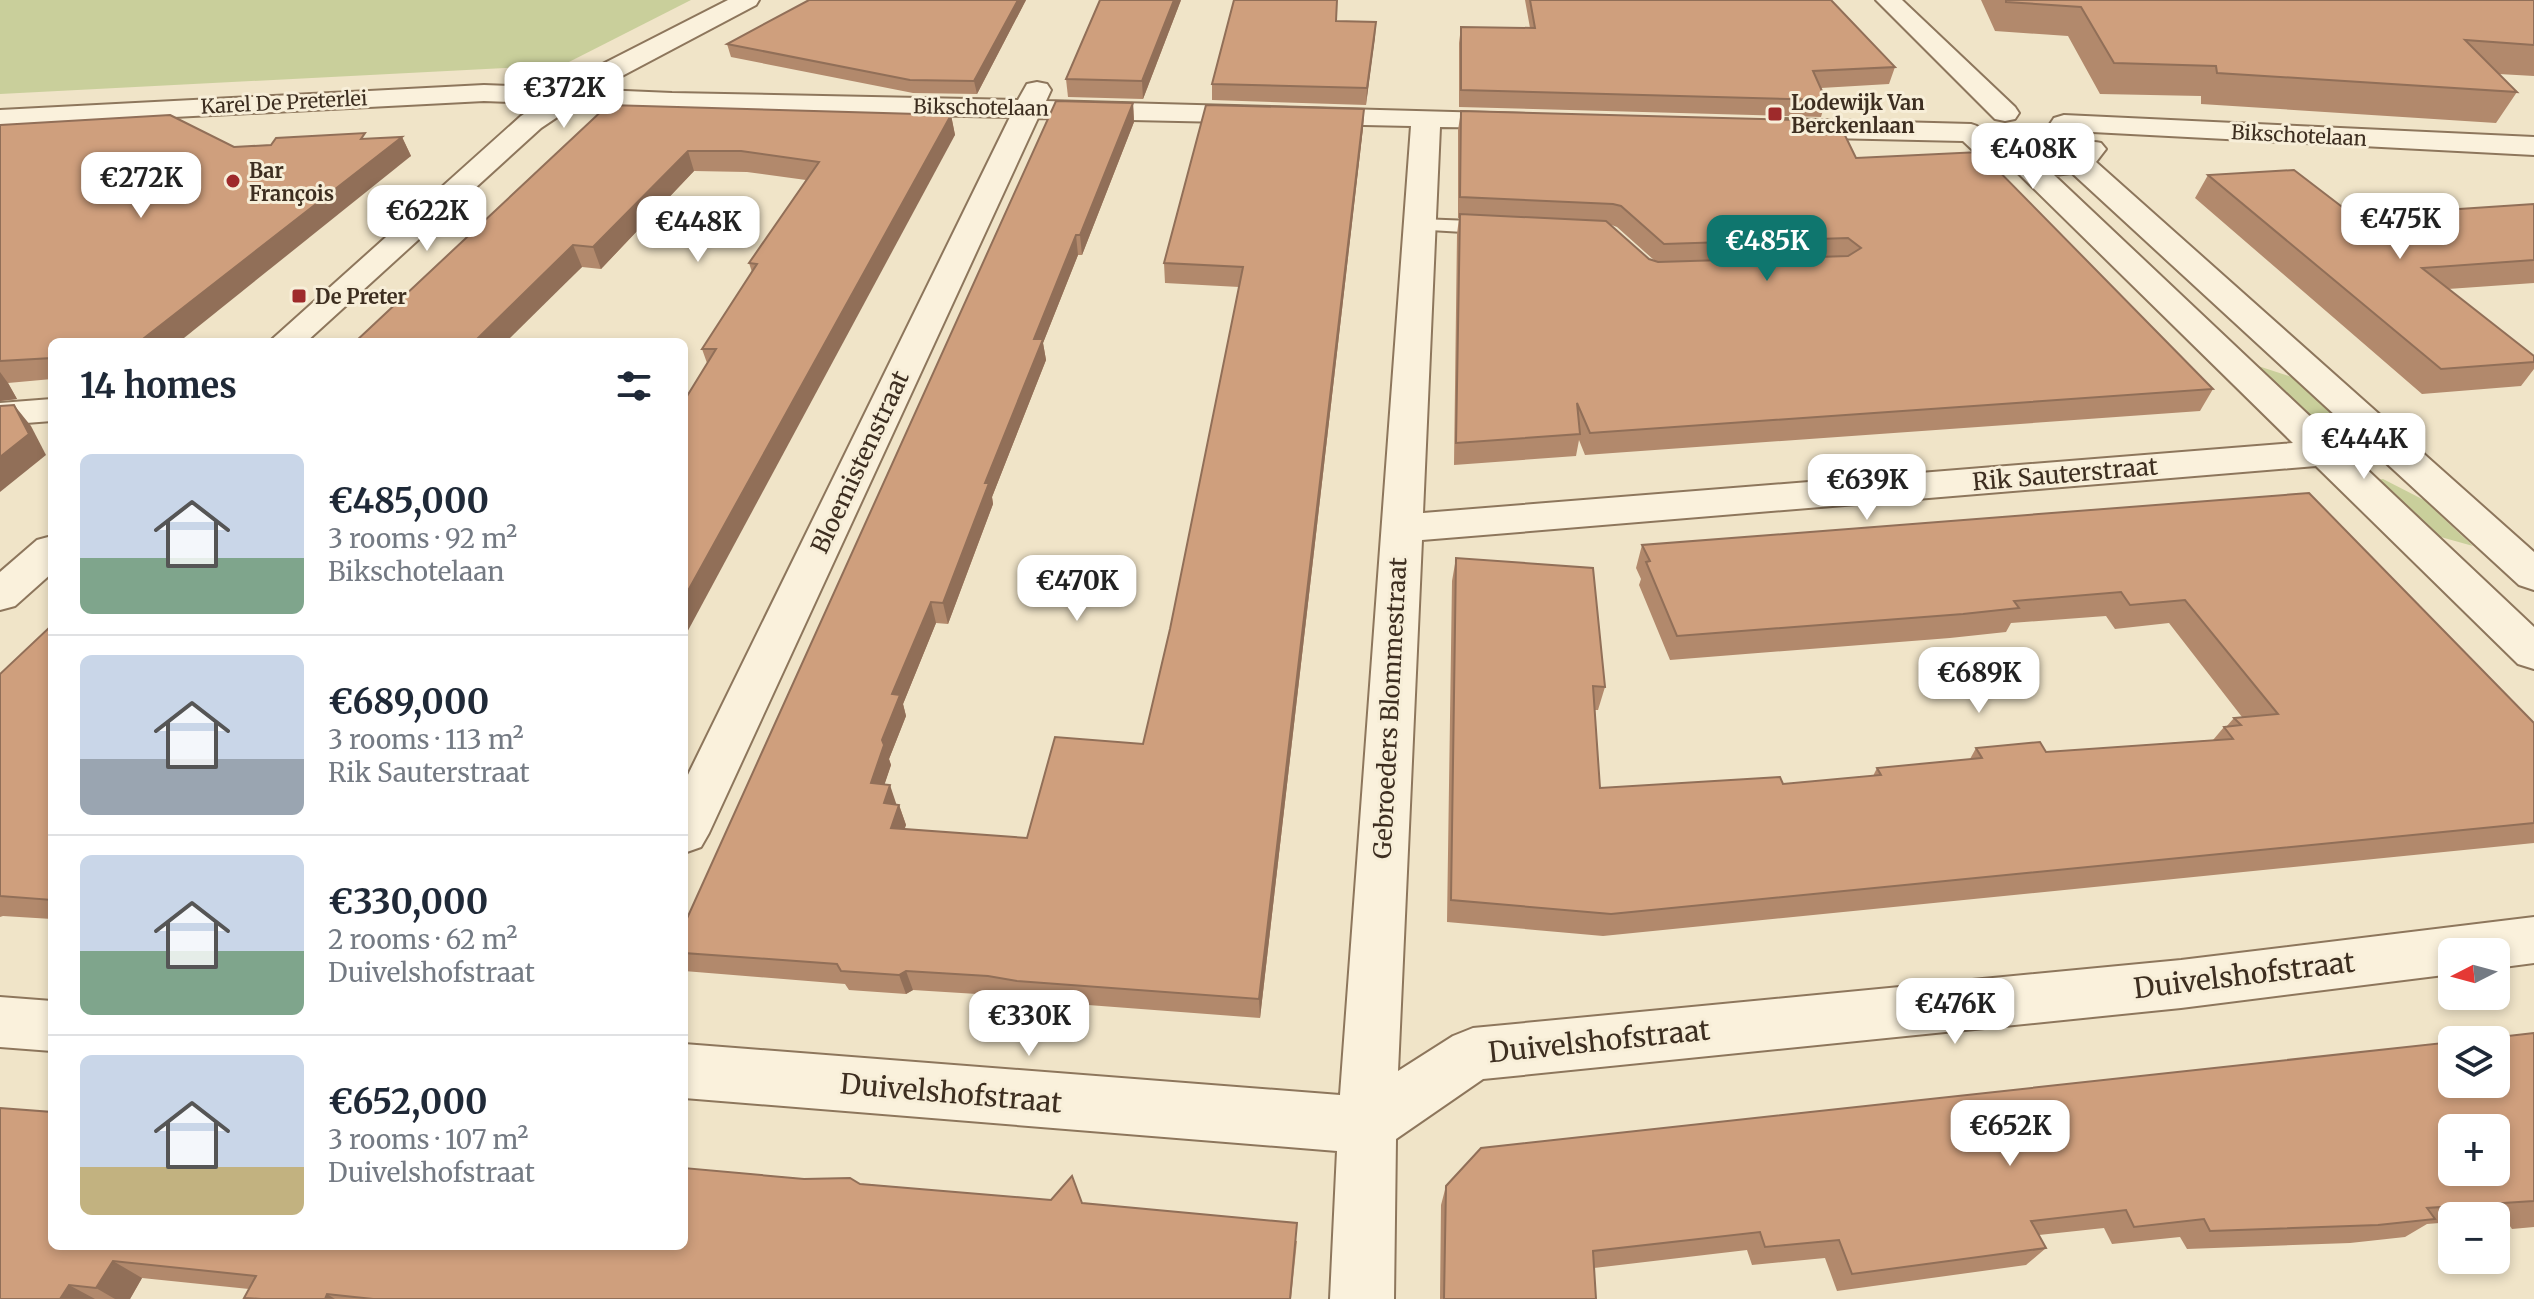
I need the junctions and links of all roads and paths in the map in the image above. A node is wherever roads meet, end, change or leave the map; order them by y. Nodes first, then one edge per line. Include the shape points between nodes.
1 (747, 0) edge
2 (1888, 0) edge
3 (567, 97) junction
4 (1033, 99) junction
5 (2005, 113) junction
6 (0, 118) edge
7 (1426, 118) junction
8 (1537, 121) edge
9 (2064, 124) junction
10 (1759, 127) edge
11 (1971, 133) junction
12 (2534, 146) edge
13 (2085, 156) junction
14 (2024, 163) junction
15 (2534, 169) edge
16 (1420, 225) junction
17 (1514, 229) edge
18 (290, 338) edge
19 (48, 410) edge
20 (0, 414) edge
21 (2395, 447) junction
22 (2328, 452) junction
23 (1400, 528) junction
24 (48, 553) edge
25 (2534, 575) edge
26 (0, 595) edge
27 (2534, 653) edge
28 (688, 825) edge
29 (2534, 940) edge
30 (0, 1022) edge
31 (48, 1026) edge
32 (688, 1071) edge
33 (1367, 1125) junction
34 (1362, 1299) edge

1 - 3 street
2 - 5 street
3 - 4 street, Bikschotelaan
3 - 6 street, Karel De Preterlei via 484,93
3 - 18 street via 522,130
4 - 7 street, Bikschotelaan
4 - 28 street, Bloemistenstraat
5 - 9 street, Bikschotelaan
5 - 11 street via 1982,117
7 - 8 street, Bikschotelaan
7 - 16 street, Gebroeders Blommestraat
9 - 12 street, Bikschotelaan
9 - 13 street, Bikschotelaan via 2088,140
10 - 11 street
11 - 14 street, Bikschotelaan via 1993,153
13 - 14 street, Bikschotelaan via 2044,166
13 - 15 street, Bikschotelaan
13 - 21 street
14 - 22 street
16 - 17 lane
16 - 23 street, Gebroeders Blommestraat
19 - 20 street
21 - 22 street, Rik Sauterstraat
21 - 25 street
22 - 23 street, Rik Sauterstraat
22 - 27 street
23 - 33 street, Gebroeders Blommestraat
24 - 26 street
29 - 33 street, Duivelshofstraat via 2181,984 1473,1054
30 - 31 street
32 - 33 street, Duivelshofstraat
33 - 34 street, Gebroeders Blommestraat

